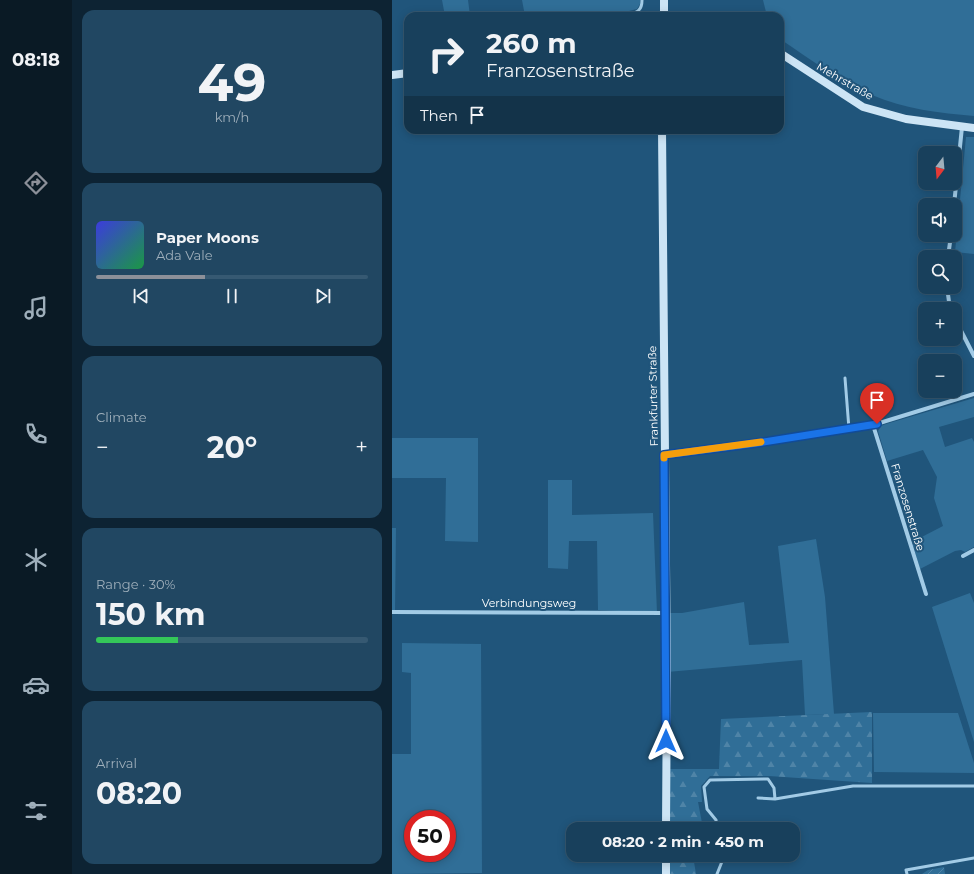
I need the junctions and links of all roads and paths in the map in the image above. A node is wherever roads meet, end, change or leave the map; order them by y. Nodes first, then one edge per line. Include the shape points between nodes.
1 (642, 0) edge
2 (664, 0) edge
3 (638, 12) edge
4 (664, 12) edge
5 (784, 56) edge
6 (404, 73) edge
7 (392, 75) edge
8 (962, 127) junction
9 (974, 128) edge
10 (662, 134) edge
11 (955, 198) edge
12 (962, 333) edge
13 (974, 356) edge
14 (845, 378) dead end
15 (974, 394) edge
16 (873, 426) junction
17 (849, 429) junction
18 (664, 455) junction
19 (974, 550) edge
20 (964, 556) dead end
21 (926, 594) dead end
22 (392, 612) edge
23 (665, 613) junction
24 (974, 786) edge
25 (758, 798) dead end
26 (775, 799) junction
27 (666, 822) edge
28 (716, 822) edge
29 (974, 858) edge
30 (666, 862) edge
31 (722, 862) edge
32 (666, 874) edge
33 (717, 874) edge
34 (907, 874) edge

1 - 3 lane
2 - 4 main road
5 - 8 main road, Mehrstraße via 863,106 906,119
6 - 7 main road
8 - 9 main road, Mehrstraße
8 - 11 street
10 - 18 main road, Frankfurter Straße
12 - 13 street
14 - 17 lane
15 - 16 street
16 - 17 street
16 - 21 street, Franzosenstraße
17 - 18 street
18 - 23 main road, Frankfurter Straße
19 - 20 street
22 - 23 street, Verbindungsweg
23 - 27 main road, Frankfurter Straße
24 - 26 lane via 853,786
25 - 26 lane
26 - 28 lane via 774,788 768,780 710,780 704,787 707,809
29 - 34 lane via 906,870
30 - 32 main road
31 - 33 lane

